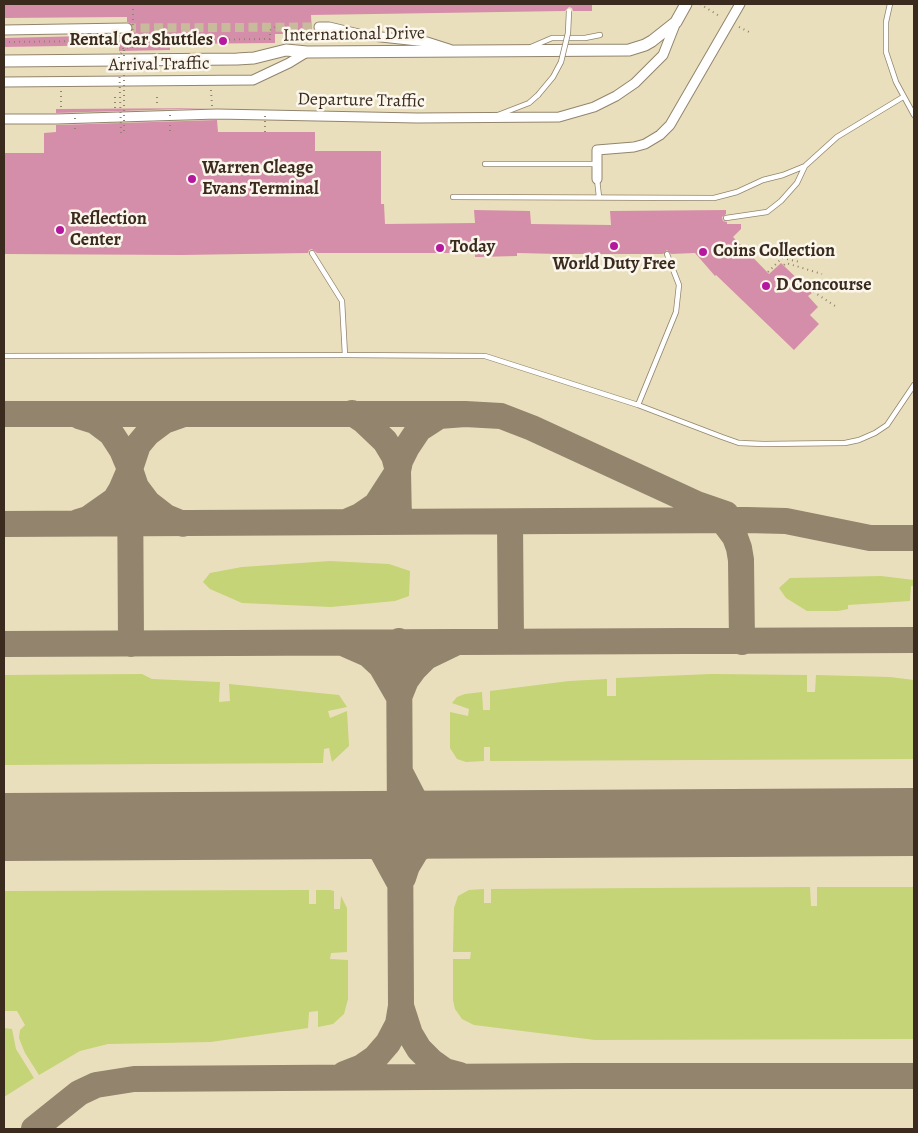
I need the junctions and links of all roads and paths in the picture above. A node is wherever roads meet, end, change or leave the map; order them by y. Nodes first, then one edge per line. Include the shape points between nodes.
1 (132, 4) edge
2 (686, 4) edge
3 (700, 4) edge
4 (740, 4) edge
5 (890, 4) edge
6 (705, 7) dead end
7 (569, 11) dead end
8 (676, 22) junction
9 (275, 27) dead end
10 (319, 27) tunnel mouth
11 (127, 28) tunnel mouth
12 (4, 30) edge
13 (270, 32) dead end
14 (600, 35) dead end
15 (161, 40) junction
16 (270, 40) dead end
17 (4, 42) edge
18 (132, 46) junction
19 (124, 50) junction
20 (456, 51) junction
21 (520, 51) junction
22 (307, 52) junction
23 (4, 61) edge
24 (4, 82) edge
25 (61, 96) dead end
26 (115, 97) dead end
27 (157, 97) dead end
28 (211, 97) dead end
29 (903, 98) junction
30 (115, 108) dead end
31 (158, 108) dead end
32 (61, 109) dead end
33 (215, 111) junction
34 (914, 115) edge
35 (170, 116) junction
36 (265, 116) junction
37 (121, 117) junction
38 (494, 117) junction
39 (4, 118) edge
40 (75, 118) junction
41 (75, 132) dead end
42 (170, 132) dead end
43 (265, 132) dead end
44 (485, 164) dead end
45 (597, 164) junction
46 (805, 166) junction
47 (598, 179) joint
48 (453, 197) dead end
49 (599, 197) junction
50 (726, 218) dead end
51 (312, 253) dead end
52 (668, 254) dead end
53 (796, 262) junction
54 (800, 262) dead end
55 (784, 265) dead end
56 (795, 266) junction
57 (768, 272) dead end
58 (822, 274) dead end
59 (809, 291) dead end
60 (838, 308) dead end
61 (345, 355) junction
62 (4, 356) edge
63 (914, 385) edge
64 (638, 405) junction

1 - 18 path, bridge
2 - 8 street, International Drive
3 - 6 path
4 - 45 street via 670,125 646,144 597,150
5 - 29 lane via 886,52
7 - 38 lane, bridge via 561,62 553,77 529,102
8 - 21 street, International Drive via 645,45 629,50
8 - 38 street, Departure Traffic via 663,55 635,83 594,108 559,117
9 - 13 path
10 - 20 street via 427,42
11 - 12 street
14 - 21 lane via 552,38
15 - 16 path
15 - 17 path
15 - 18 path
18 - 19 path
19 - 37 path, bridge via 119,56
19 - 37 path, bridge via 122,133
20 - 21 street, International Drive
20 - 22 street, International Drive
22 - 23 street, International Drive via 286,50 237,59
22 - 24 street, Arrival Traffic via 253,80
25 - 32 path
26 - 30 path
27 - 31 path
28 - 33 path
29 - 34 lane
29 - 46 lane via 837,137
33 - 35 street, Departure Traffic
33 - 36 street, Departure Traffic
35 - 37 street, Departure Traffic
35 - 42 path, bridge
36 - 38 street, Departure Traffic
36 - 43 path, bridge
37 - 40 street, Departure Traffic
39 - 40 street, Departure Traffic
40 - 41 path, bridge
44 - 45 lane
45 - 47 street
46 - 49 lane via 714,198
46 - 50 lane via 797,183 782,201 767,212
47 - 49 lane
48 - 49 lane
51 - 61 lane via 342,301
52 - 64 lane via 679,285 676,312
53 - 54 path
53 - 56 path
53 - 57 path via 782,258
55 - 56 path
56 - 58 path
59 - 60 path
61 - 62 lane
61 - 64 lane via 485,356
63 - 64 lane via 888,425 876,433 845,443 740,442

